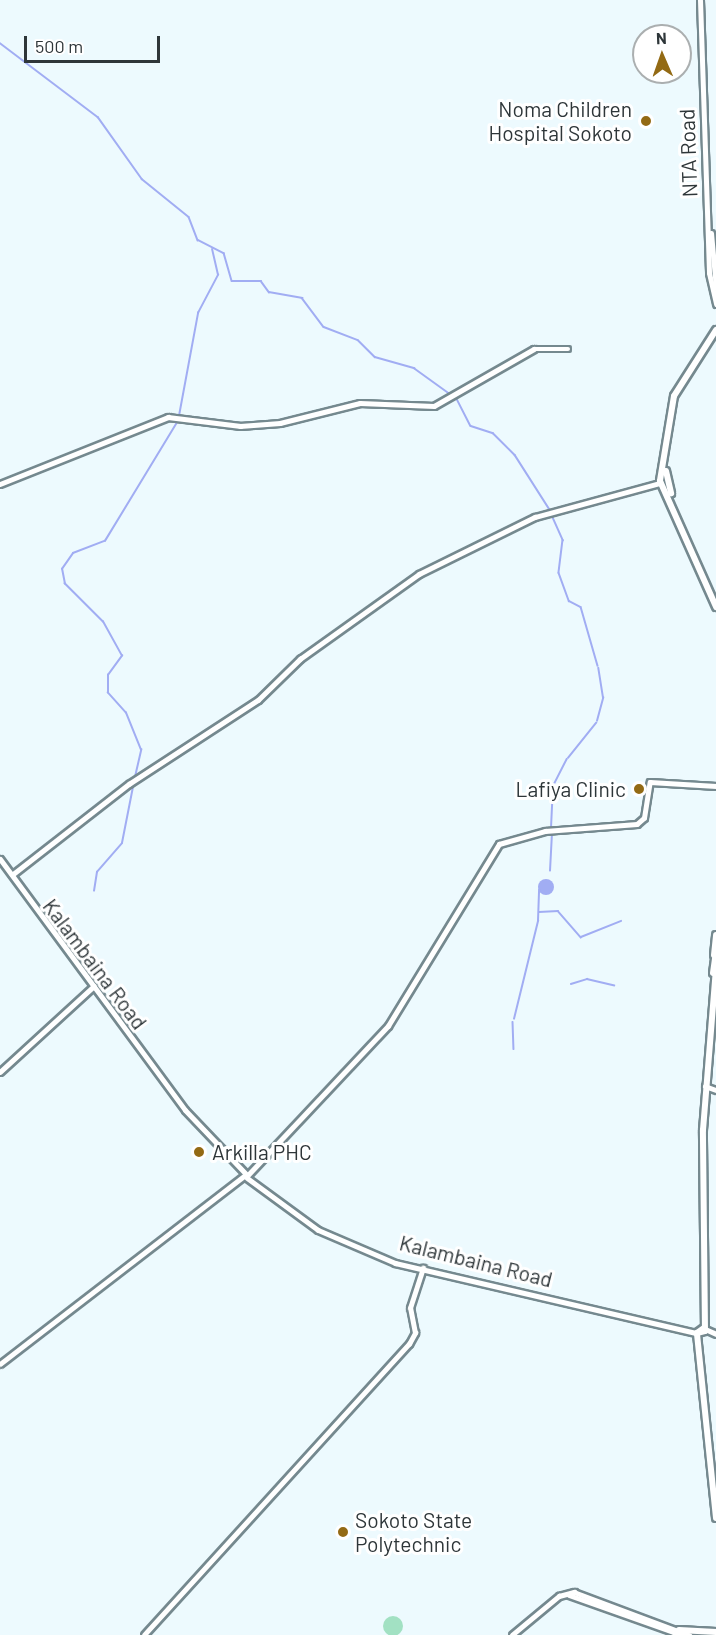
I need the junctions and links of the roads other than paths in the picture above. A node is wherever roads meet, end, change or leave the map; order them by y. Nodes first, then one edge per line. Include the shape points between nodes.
1 (701, 0) edge
2 (716, 288) edge
3 (716, 304) edge
4 (716, 332) edge
5 (568, 349) dead end
6 (665, 476) junction
7 (0, 484) edge
8 (665, 486) junction
9 (716, 601) edge
10 (716, 607) edge
11 (716, 786) edge
12 (0, 861) edge
13 (12, 875) junction
14 (716, 935) edge
15 (716, 952) edge
16 (716, 969) edge
17 (712, 979) junction
18 (93, 987) junction
19 (0, 1072) edge
20 (705, 1086) junction
21 (716, 1090) edge
22 (246, 1176) junction
23 (422, 1269) junction
24 (701, 1331) junction
25 (716, 1335) edge
26 (0, 1364) edge
27 (716, 1498) edge
28 (716, 1518) edge
29 (716, 1632) edge
30 (679, 1633) edge
31 (144, 1635) edge
32 (512, 1635) edge
33 (518, 1635) edge
34 (689, 1635) edge

1 - 2 main road, NTA Road
1 - 3 main road, NTA Road via 709,273
4 - 6 main road via 674,396 664,434
5 - 7 street via 534,349 434,406 360,403 280,423 240,426 168,417
6 - 8 main road
6 - 8 main road
8 - 9 main road
8 - 10 main road
8 - 13 street via 535,517 419,574 349,621 258,700 129,784
11 - 22 street via 650,782 644,818 637,824 504,840 388,1026
12 - 13 main road
12 - 18 main road, Kalambaina Road
13 - 18 main road
14 - 17 main road
15 - 17 main road
16 - 20 main road
17 - 24 main road via 700,1127
18 - 19 street
18 - 22 main road via 185,1110
18 - 22 main road, Kalambaina Road via 183,1111
20 - 21 street
20 - 24 main road
22 - 23 main road, Kalambaina Road via 342,1242
22 - 26 street
23 - 24 main road, Kalambaina Road
23 - 24 main road, Kalambaina Road
23 - 31 street via 410,1308 415,1333 409,1344
24 - 25 main road
24 - 27 main road via 705,1418
24 - 28 main road
29 - 30 main road
30 - 32 street via 572,1592
30 - 33 street via 574,1595 560,1599
30 - 34 street

